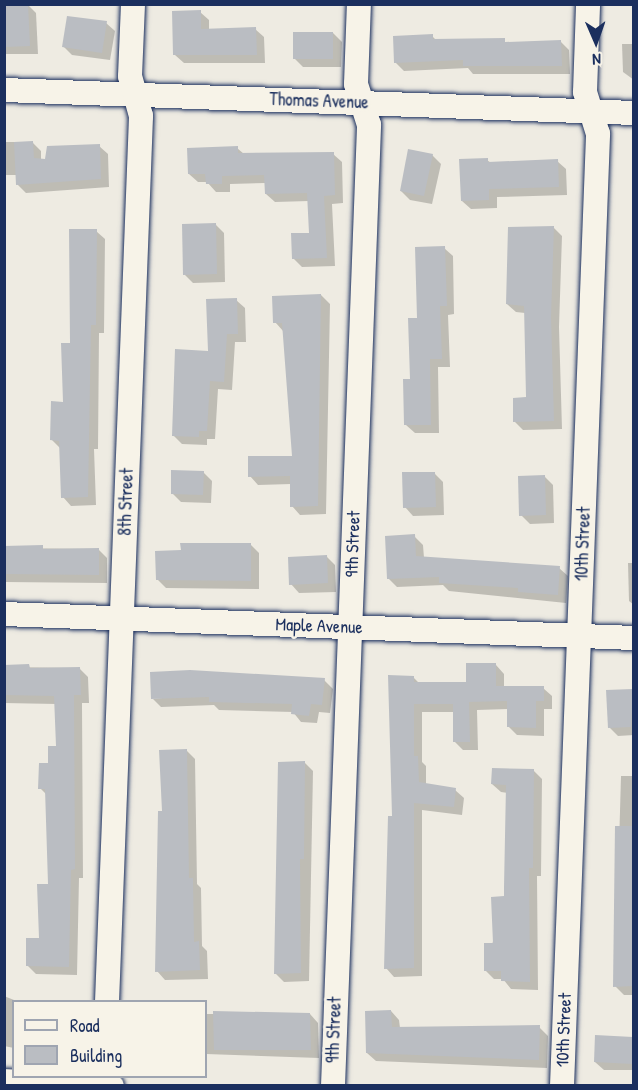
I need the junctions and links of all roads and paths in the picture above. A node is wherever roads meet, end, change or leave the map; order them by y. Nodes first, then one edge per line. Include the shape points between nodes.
1 (132, 4) edge
2 (359, 4) edge
3 (588, 4) edge
4 (4, 90) edge
5 (134, 94) junction
6 (362, 103) junction
7 (590, 112) junction
8 (633, 113) edge
9 (4, 614) edge
10 (122, 618) junction
11 (350, 627) junction
12 (580, 636) junction
13 (633, 638) edge
14 (107, 1000) edge
15 (4, 1081) edge
16 (104, 1085) edge
17 (112, 1086) edge
18 (333, 1086) edge
19 (562, 1086) edge

1 - 5 street, 8th Street via 130,76
2 - 6 street, 9th Street via 356,84
3 - 7 street, 10th Street via 585,92
4 - 5 street, Thomas Avenue
5 - 6 street, Thomas Avenue
5 - 10 street, 8th Street via 141,116
6 - 7 street, Thomas Avenue
6 - 11 street, 9th Street via 369,125
7 - 8 street, Thomas Avenue
7 - 12 street, 10th Street via 598,134
9 - 10 street, Maple Avenue
10 - 11 street, Maple Avenue
10 - 14 street, 8th Street
11 - 12 street, Maple Avenue
11 - 18 street, 9th Street
12 - 13 street, Maple Avenue
12 - 19 street, 10th Street
15 - 16 street
16 - 17 street

